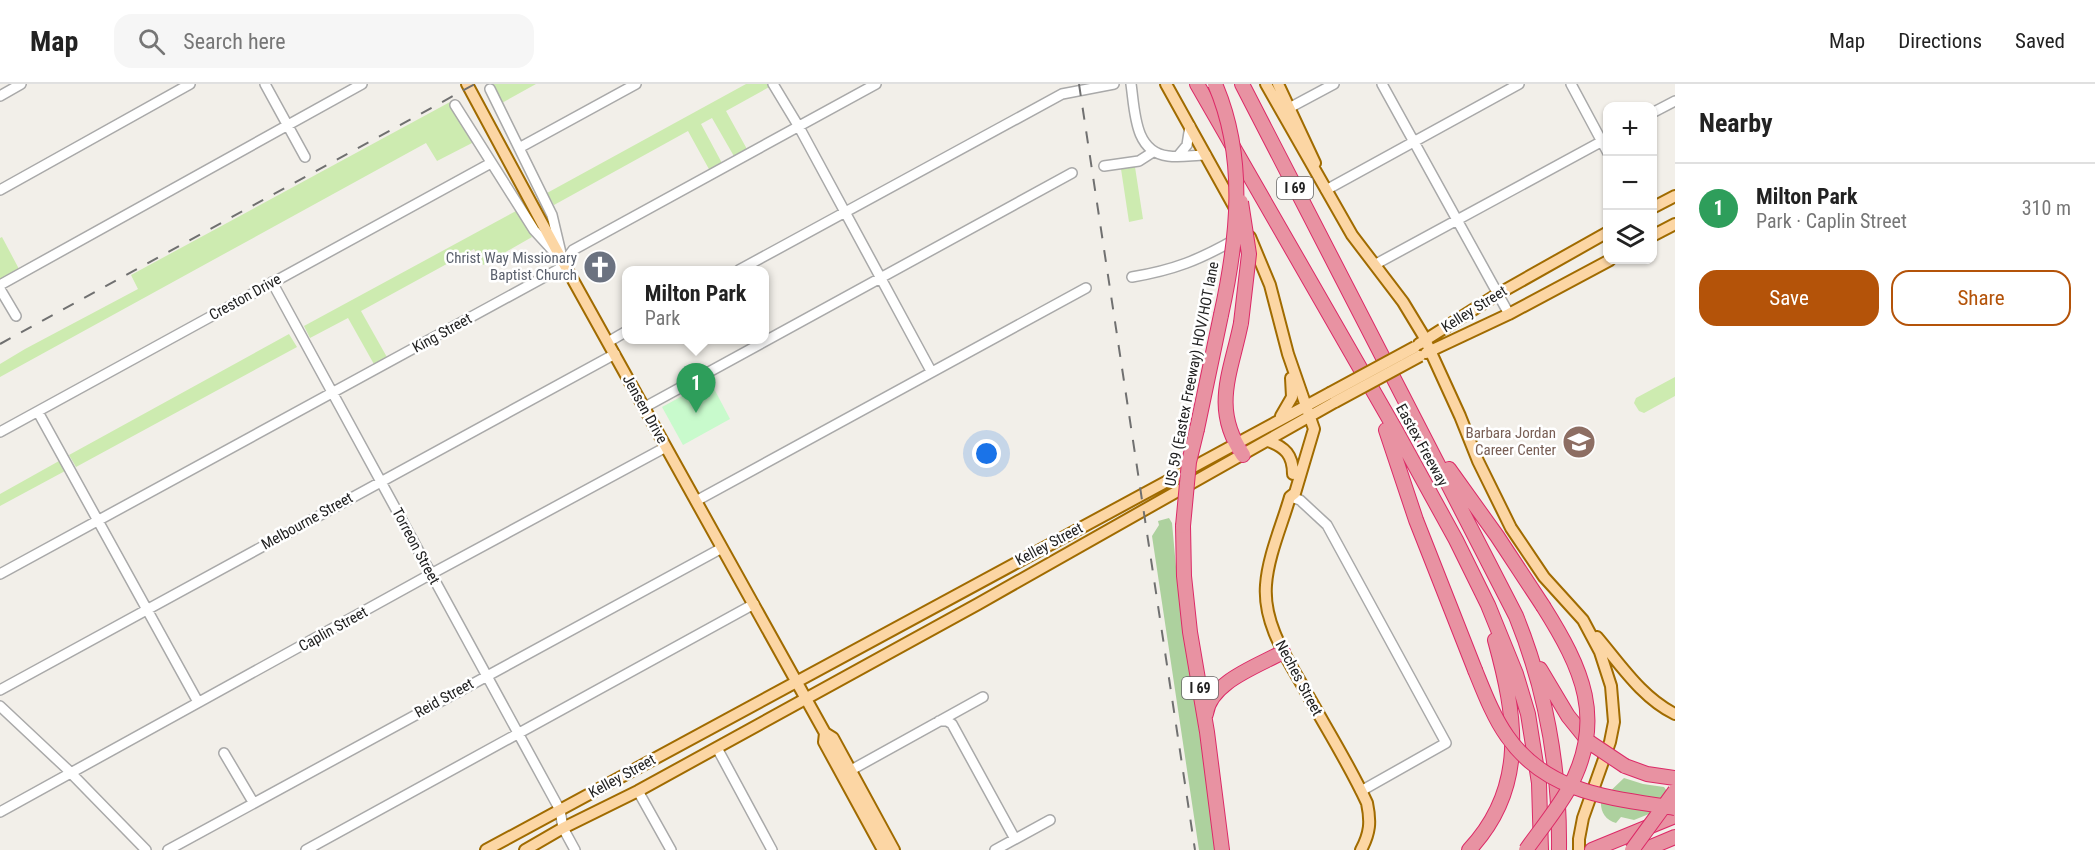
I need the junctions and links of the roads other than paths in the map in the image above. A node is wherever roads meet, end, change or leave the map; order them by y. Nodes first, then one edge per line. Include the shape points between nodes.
1 (21, 84) edge
2 (190, 84) edge
3 (265, 84) edge
4 (362, 84) edge
5 (467, 84) edge
6 (636, 84) edge
7 (773, 84) edge
8 (876, 84) edge
9 (1114, 84) edge
10 (1131, 84) edge
11 (1166, 84) edge
12 (1197, 84) edge
13 (1215, 84) edge
14 (1242, 84) edge
15 (1266, 84) edge
16 (1278, 84) edge
17 (1334, 84) edge
18 (1382, 84) edge
19 (1520, 84) edge
20 (1571, 84) edge
21 (490, 89) dead end
22 (0, 96) edge
23 (1675, 101) edge
24 (455, 105) dead end
25 (1291, 107) junction
26 (1657, 112) edge
27 (287, 124) junction
28 (1190, 126) junction
29 (799, 127) junction
30 (1603, 138) edge
31 (1603, 141) edge
32 (1413, 142) junction
33 (519, 148) junction
34 (1153, 152) junction
35 (1206, 155) junction
36 (1178, 156) junction
37 (305, 157) dead end
38 (491, 163) junction
39 (1104, 166) dead end
40 (1072, 173) dead end
41 (1319, 176) junction
42 (1237, 185) junction
43 (0, 190) edge
44 (1326, 190) junction
45 (1675, 196) edge
46 (1657, 206) edge
47 (845, 212) junction
48 (1456, 220) junction
49 (1675, 224) edge
50 (1248, 231) junction
51 (1657, 234) edge
52 (1603, 235) edge
53 (563, 262) junction
54 (1376, 264) junction
55 (1603, 264) edge
56 (745, 266) edge
57 (1132, 277) dead end
58 (881, 278) junction
59 (272, 282) junction
60 (0, 287) edge
61 (1086, 288) dead end
62 (1498, 294) junction
63 (1509, 314) junction
64 (16, 316) dead end
65 (622, 335) edge
66 (769, 339) edge
67 (1425, 339) junction
68 (608, 342) junction
69 (760, 344) edge
70 (1422, 351) junction
71 (615, 354) junction
72 (1288, 354) junction
73 (1353, 357) junction
74 (931, 371) junction
75 (333, 393) junction
76 (645, 407) junction
77 (1308, 410) junction
78 (38, 412) junction
79 (1277, 421) junction
80 (1420, 429) junction
81 (0, 432) edge
82 (1268, 441) junction
83 (666, 447) junction
84 (1239, 450) junction
85 (1293, 474) junction
86 (381, 481) junction
87 (1290, 497) junction
88 (696, 501) junction
89 (98, 521) junction
90 (722, 548) junction
91 (0, 574) edge
92 (431, 574) junction
93 (1480, 589) junction
94 (754, 604) junction
95 (146, 610) junction
96 (1583, 620) junction
97 (1528, 648) junction
98 (1283, 652) junction
99 (487, 675) junction
100 (797, 680) junction
101 (0, 690) edge
102 (983, 697) dead end
103 (806, 698) junction
104 (198, 702) junction
105 (0, 706) edge
106 (1675, 714) edge
107 (1205, 719) junction
108 (939, 721) junction
109 (519, 733) junction
110 (717, 748) junction
111 (224, 753) dead end
112 (69, 773) junction
113 (847, 773) junction
114 (1675, 778) edge
115 (638, 791) junction
116 (1361, 791) junction
117 (1675, 791) edge
118 (253, 802) junction
119 (1675, 808) edge
120 (560, 810) junction
121 (0, 812) edge
122 (1675, 816) edge
123 (1050, 820) dead end
124 (563, 828) junction
125 (1675, 837) edge
126 (1015, 839) junction
127 (146, 850) edge
128 (168, 850) edge
129 (306, 850) edge
130 (486, 850) edge
131 (525, 850) edge
132 (575, 850) edge
133 (671, 850) edge
134 (772, 850) edge
135 (883, 850) edge
136 (894, 850) edge
137 (995, 850) edge
138 (1222, 850) edge
139 (1361, 850) edge
140 (1468, 850) edge
141 (1526, 850) edge
142 (1541, 850) edge
143 (1559, 850) edge
144 (1579, 850) edge
145 (1592, 850) edge
146 (1632, 850) edge
147 (1644, 850) edge

1 - 22 street
2 - 43 street
3 - 27 street
4 - 27 street
5 - 53 main road, Jensen Drive
6 - 33 street
7 - 29 street
8 - 29 street, King Street
9 - 47 street via 1062,94
10 - 34 street via 1141,139
11 - 28 main road
12 - 73 highway, Eastex Freeway / I 69
13 - 42 highway, US 59 (Eastex Freeway) HOV/HOT lane, bridge via 1233,140
14 - 80 highway, Eastex Freeway / I 69
15 - 41 main road
16 - 25 main road
17 - 25 street
18 - 32 street
19 - 32 street
20 - 30 street
21 - 33 street
23 - 26 street
24 - 38 street
25 - 41 main road
27 - 37 street
27 - 60 street
28 - 35 main road
28 - 36 street via 1188,145
29 - 47 street
29 - 53 street, King Street via 573,250
31 - 48 street
32 - 44 street
32 - 48 street
33 - 53 street via 552,215
34 - 36 street
34 - 39 street via 1139,161
35 - 36 street
35 - 50 main road
38 - 53 street via 534,230
38 - 59 street, Creston Drive
40 - 58 street
41 - 44 main road
42 - 84 highway, bridge via 1249,254 1241,323 1224,397 1227,424
42 - 107 highway, US 59 (Eastex Freeway) HOV/HOT lane / I 69, bridge via 1231,271 1189,462 1183,526 1190,632
44 - 54 main road via 1352,235
45 - 46 main road
47 - 56 street
47 - 58 street
48 - 54 street
48 - 62 street
49 - 51 main road
50 - 57 street via 1193,262
50 - 72 main road via 1270,285
52 - 62 main road, Kelley Street
53 - 68 main road, Jensen Drive
53 - 75 street, King Street via 559,269
54 - 67 main road
55 - 63 main road, Kelley Street
58 - 66 street
58 - 74 street
59 - 75 street, Torreon Street
59 - 78 street, Creston Drive
60 - 64 street
61 - 74 street
62 - 63 street
62 - 67 main road, Kelley Street
63 - 70 main road, Kelley Street
65 - 68 street
67 - 70 main road, Kelley Street
68 - 71 main road, Jensen Drive
69 - 76 street
70 - 77 main road, Kelley Street, bridge
70 - 96 main road via 1461,416 1511,528 1544,577
71 - 76 main road, Jensen Drive
71 - 86 street, Melbourne Street
72 - 77 main road
72 - 79 main road via 1292,397
73 - 93 highway, Eastex Freeway / I 69
73 - 119 highway, bridge via 1391,441 1416,520 1475,670 1508,738 1527,759 1562,783 1584,791
74 - 88 street
75 - 86 street, Torreon Street
75 - 89 street, King Street
76 - 83 main road, Jensen Drive
77 - 79 main road, Kelley Street
77 - 82 main road, Kelley Street
77 - 85 main road, Neches Street
77 - 87 main road, Neches Street via 1314,429 1295,493
78 - 81 street, Creston Drive
78 - 89 street
79 - 84 main road, Kelley Street
80 - 97 highway, Eastex Freeway / I 69 via 1503,587
80 - 141 highway, bridge via 1543,606 1576,663 1585,689 1588,719 1575,776
82 - 84 main road, Kelley Street
82 - 85 main road via 1288,453
83 - 88 main road, Jensen Drive
83 - 92 street, Caplin Street
84 - 100 main road, Kelley Street
84 - 103 main road, Kelley Street
85 - 87 main road, Neches Street
86 - 92 street, Torreon Street
86 - 95 street, Melbourne Street
87 - 98 main road, Neches Street via 1266,583 1269,620
87 - 116 street via 1300,500 1326,525 1446,743
88 - 90 main road, Jensen Drive
89 - 91 street, King Street
89 - 95 street
90 - 94 main road, Jensen Drive
90 - 99 street, Reid Street
92 - 99 street, Torreon Street
92 - 104 street, Caplin Street
93 - 140 highway via 1509,694 1513,752 1498,806
93 - 142 highway, Eastex Freeway / I 69 via 1514,667 1528,714 1539,783
94 - 100 main road, Jensen Drive
94 - 109 street
95 - 101 street, Melbourne Street
95 - 104 street
96 - 106 main road via 1648,696
96 - 144 main road via 1606,669 1614,722 1583,818
97 - 114 highway, bridge via 1568,716 1589,742 1625,766
97 - 143 highway, Eastex Freeway / I 69 via 1552,743
98 - 107 highway via 1220,687 1210,698
98 - 116 main road, Neches Street
99 - 109 street, Torreon Street
99 - 118 street, Reid Street
100 - 103 main road, Jensen Drive
100 - 120 main road, Kelley Street
102 - 108 street
103 - 110 main road, Kelley Street
103 - 113 main road, Jensen Drive via 825,733 833,738
104 - 112 street, Caplin Street
105 - 112 street
107 - 138 highway, US 59 (Eastex Freeway) HOV/HOT lane / I 69
108 - 113 street
108 - 126 street via 952,724
109 - 120 street, Torreon Street
109 - 129 street
110 - 115 main road, Kelley Street
110 - 134 street
111 - 118 street
112 - 121 street, Caplin Street
112 - 127 street
113 - 135 main road, Jensen Drive
113 - 136 main road, Jensen Drive
115 - 124 main road, Kelley Street
115 - 133 street
116 - 139 main road, Neches Street via 1371,820
117 - 146 highway, bridge
118 - 128 street, Reid Street
120 - 124 street, Torreon Street
120 - 130 main road, Kelley Street
122 - 145 highway
123 - 126 street
124 - 131 main road, Kelley Street
124 - 132 street, Torreon Street
125 - 147 highway
126 - 137 street

